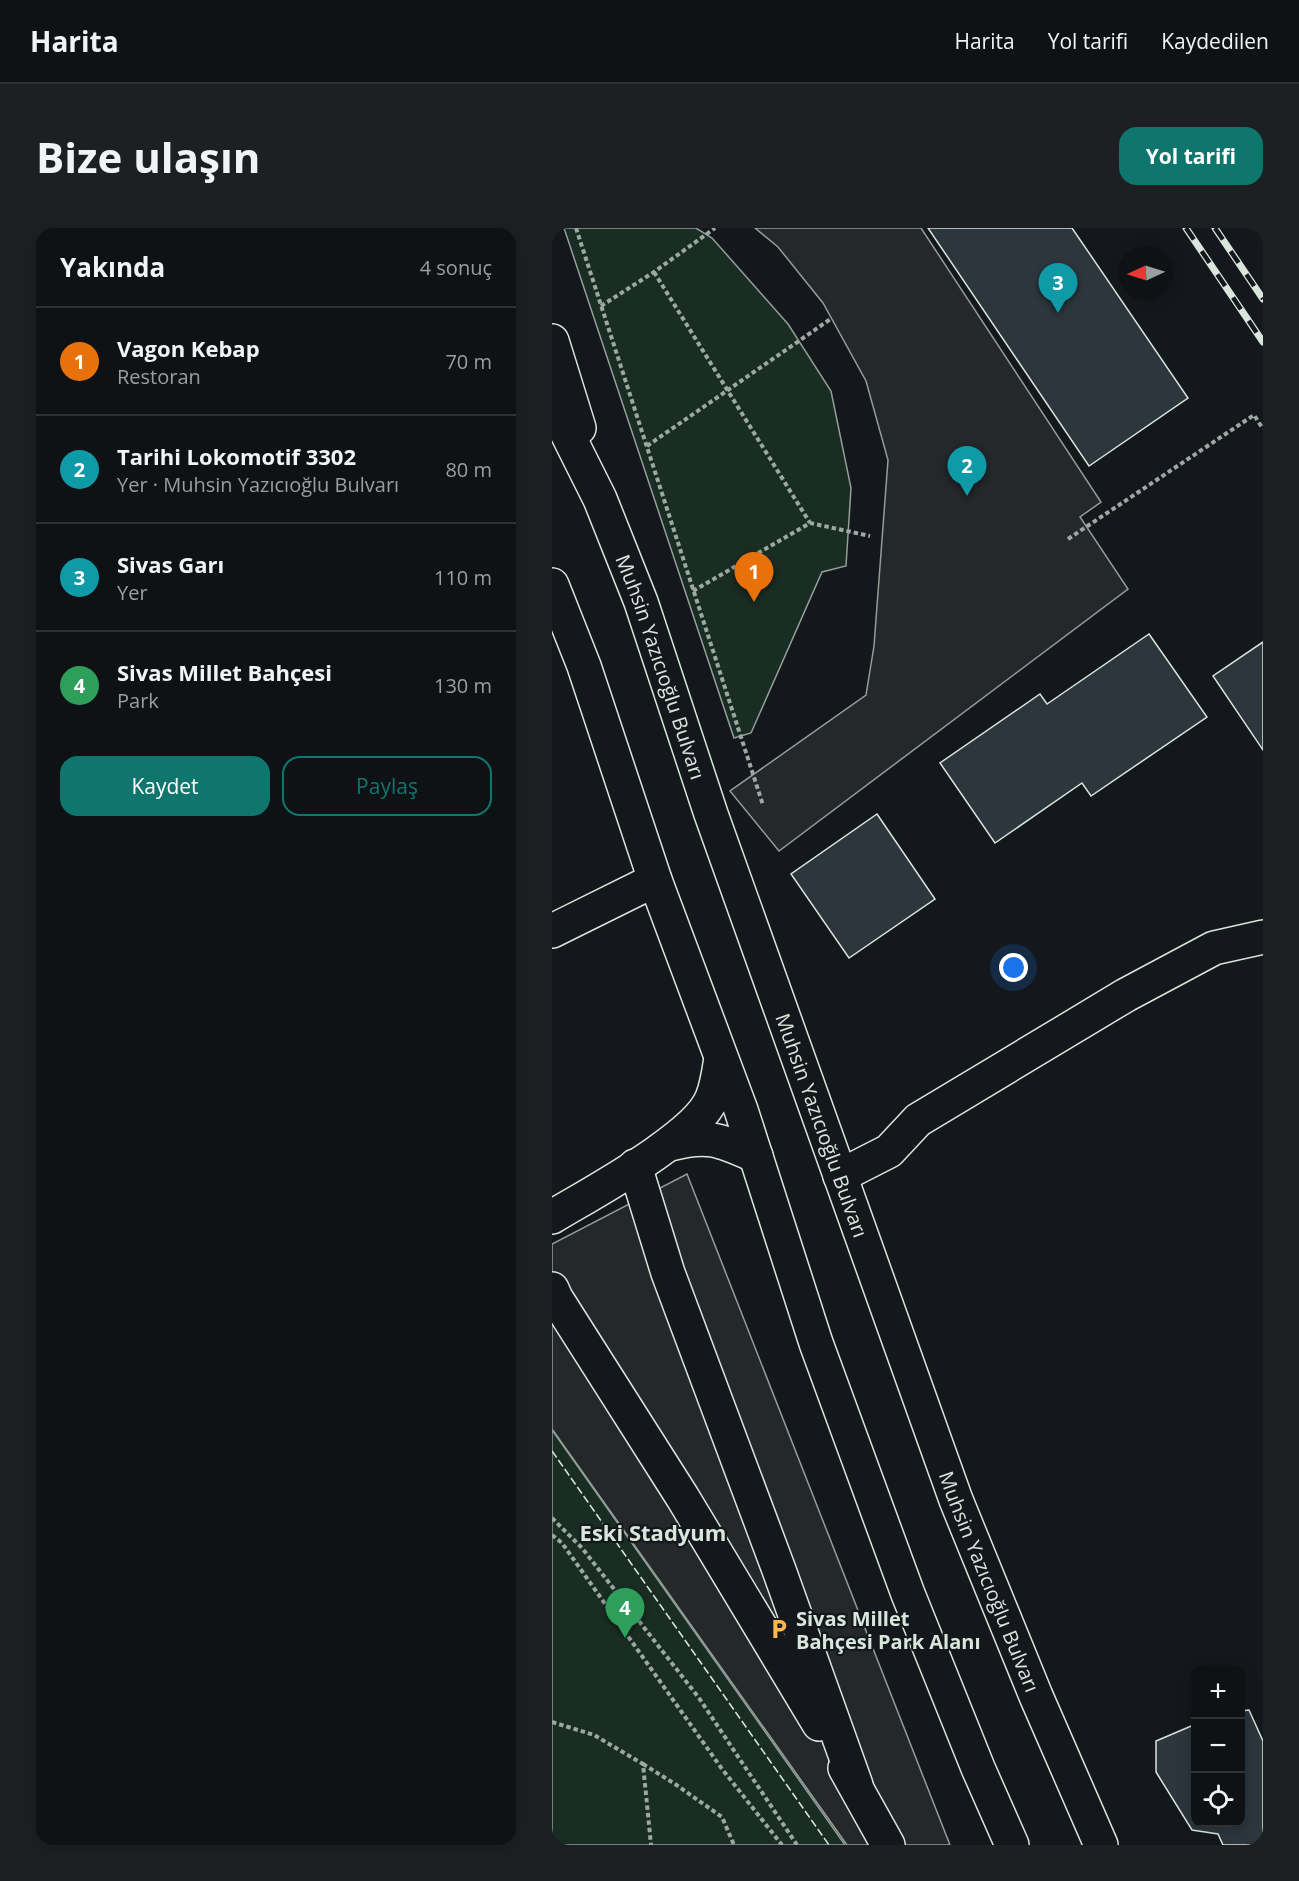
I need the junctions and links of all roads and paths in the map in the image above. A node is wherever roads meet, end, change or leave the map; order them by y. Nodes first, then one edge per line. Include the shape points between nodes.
1 (576, 228) edge
2 (715, 228) edge
3 (654, 272) junction
4 (601, 306) junction
5 (832, 318) dead end
6 (552, 341) edge
7 (727, 390) junction
8 (552, 403) edge
9 (1263, 429) edge
10 (646, 446) junction
11 (600, 499) junction
12 (810, 523) junction
13 (870, 536) dead end
14 (1068, 539) dead end
15 (552, 585) edge
16 (693, 591) junction
17 (763, 805) dead end
18 (655, 880) junction
19 (552, 932) edge
20 (1263, 937) edge
21 (722, 1058) junction
22 (670, 1144) junction
23 (756, 1156) junction
24 (635, 1166) junction
25 (840, 1176) junction
26 (552, 1217) edge
27 (552, 1289) edge
28 (552, 1518) edge
29 (552, 1535) edge
30 (552, 1722) edge
31 (643, 1764) junction
32 (856, 1785) junction
33 (651, 1845) edge
34 (734, 1845) edge
35 (782, 1845) edge
36 (797, 1845) edge
37 (888, 1845) edge
38 (1012, 1845) edge
39 (1101, 1845) edge

1 - 4 path
2 - 3 path
3 - 4 path
3 - 7 path
4 - 10 path
5 - 7 path
6 - 11 main road
7 - 10 path
7 - 12 path
8 - 11 main road, Muhsin Yazıcıoğlu Bulvarı
9 - 14 path via 1254,415
10 - 16 path
11 - 25 main road, Muhsin Yazıcıoğlu Bulvarı via 641,602 711,814
12 - 13 path
12 - 16 path
15 - 18 main road via 584,666
16 - 17 path
18 - 19 main road
18 - 21 main road
20 - 25 main road via 1214,948 1126,995 918,1120 889,1151
21 - 22 main road via 707,1107
21 - 23 main road
22 - 23 main road via 692,1139 720,1140
22 - 24 main road
23 - 38 main road via 816,1343 908,1594
24 - 26 main road
24 - 32 main road via 668,1273
25 - 39 main road, Muhsin Yazıcıoğlu Bulvarı via 956,1500
27 - 32 main road
28 - 36 path via 582,1548 699,1698
29 - 35 path via 562,1543 722,1769
30 - 31 path via 594,1734
31 - 33 path
31 - 34 path via 722,1818
32 - 37 main road

